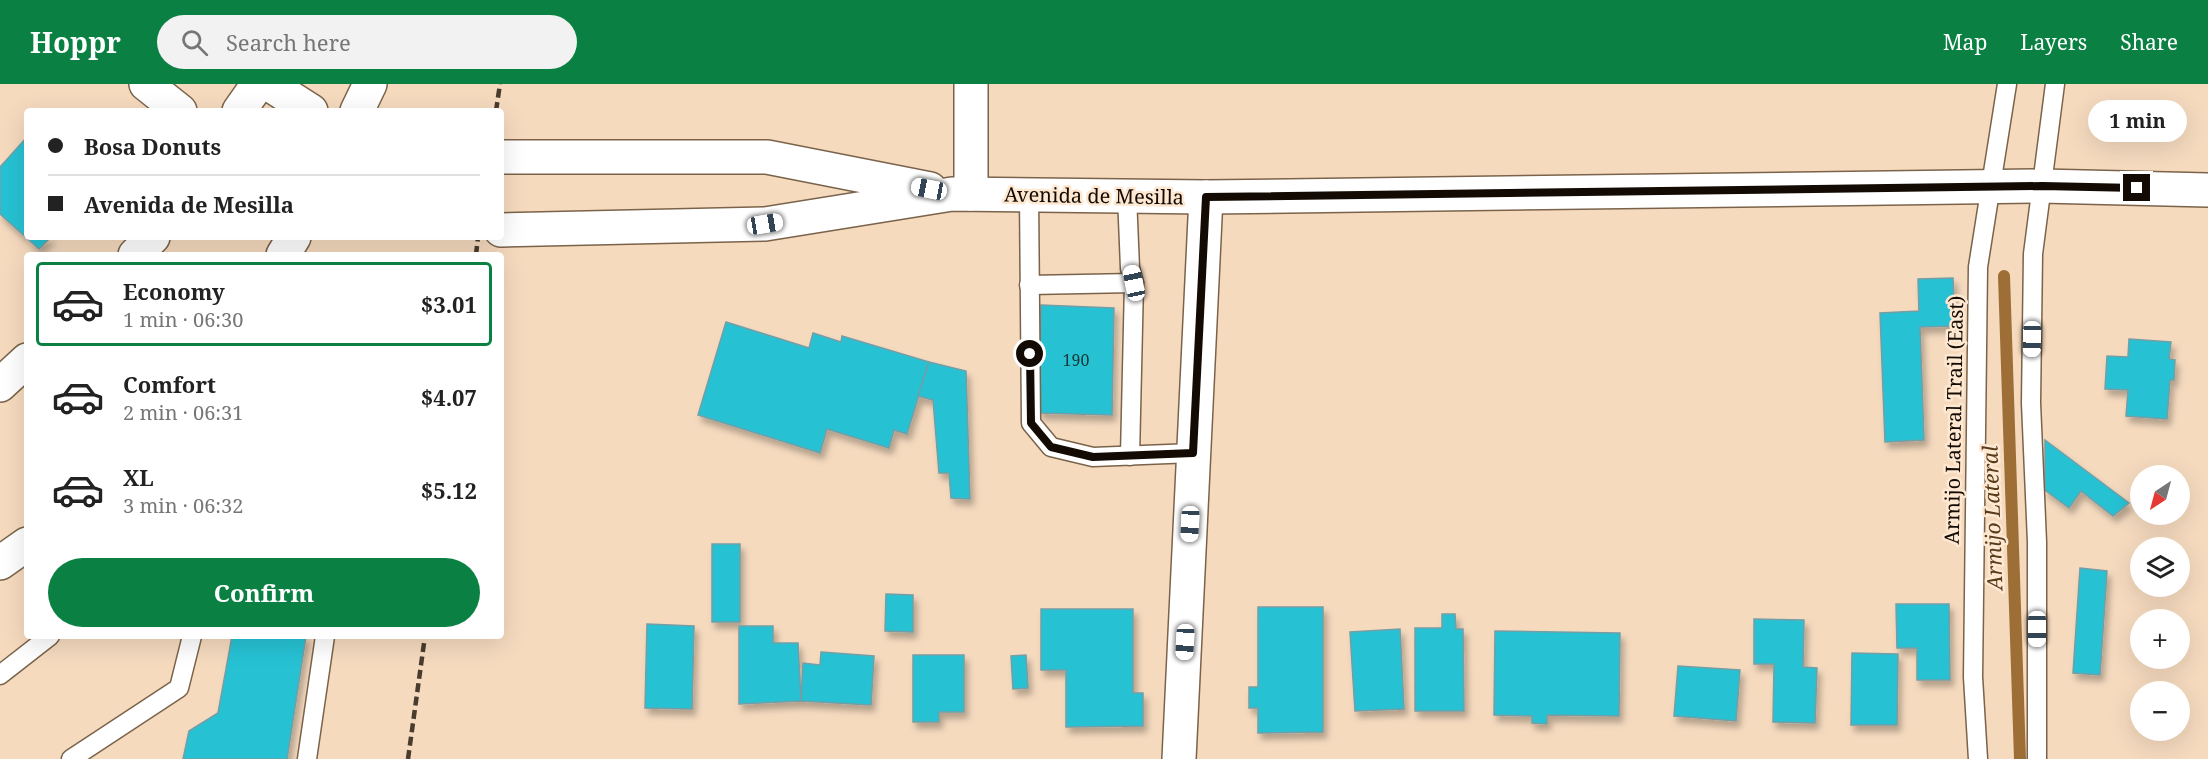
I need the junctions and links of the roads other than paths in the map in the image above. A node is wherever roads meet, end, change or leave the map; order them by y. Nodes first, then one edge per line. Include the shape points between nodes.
1 (146, 84) edge
2 (258, 84) edge
3 (269, 84) edge
4 (370, 84) edge
5 (971, 84) edge
6 (2007, 84) edge
7 (2055, 84) edge
8 (176, 108) edge
9 (241, 108) edge
10 (306, 108) edge
11 (358, 108) edge
12 (504, 157) edge
13 (2042, 186) junction
14 (1991, 187) junction
15 (2208, 190) edge
16 (962, 194) junction
17 (1029, 195) junction
18 (1127, 196) junction
19 (1206, 197) junction
20 (504, 230) edge
21 (150, 240) edge
22 (138, 252) edge
23 (1134, 283) junction
24 (1029, 285) junction
25 (24, 363) edge
26 (0, 385) edge
27 (1193, 453) junction
28 (1130, 456) junction
29 (24, 546) edge
30 (0, 563) edge
31 (46, 639) edge
32 (191, 639) edge
33 (325, 639) edge
34 (0, 675) edge
35 (71, 759) edge
36 (307, 759) edge
37 (1179, 759) edge
38 (1978, 759) edge
39 (2037, 759) edge

1 - 8 main road
2 - 9 main road
3 - 10 main road
4 - 11 main road
5 - 16 main road
6 - 14 lane, Armijo Lateral Trail (East)
7 - 13 lane
12 - 16 main road, Avenida de Mesilla via 767,157
13 - 14 main road, Avenida de Mesilla
13 - 15 main road, Avenida de Mesilla
13 - 39 lane via 2033,254 2031,403 2037,542
14 - 19 main road, Avenida de Mesilla
14 - 38 lane, Armijo Lateral Trail (East) via 1978,267 1973,677
16 - 17 main road, Avenida de Mesilla
16 - 20 main road, Avenida de Mesilla via 765,224
17 - 18 main road, Avenida de Mesilla
17 - 24 lane
18 - 19 main road, Avenida de Mesilla
18 - 23 lane
19 - 27 main road
21 - 22 main road
23 - 24 lane
23 - 28 lane
24 - 28 lane via 1031,423 1051,447 1093,457
25 - 26 main road
27 - 28 lane
27 - 37 main road
29 - 30 main road
31 - 34 lane
32 - 35 lane via 179,688
33 - 36 lane

